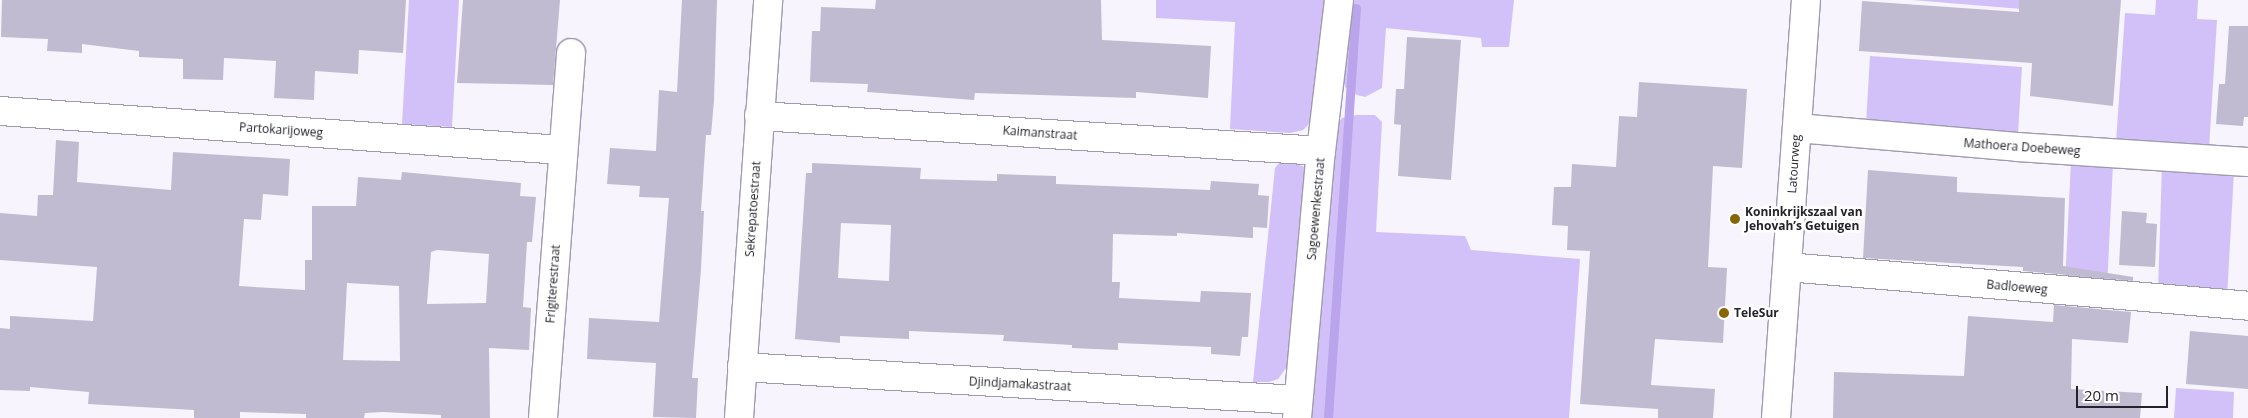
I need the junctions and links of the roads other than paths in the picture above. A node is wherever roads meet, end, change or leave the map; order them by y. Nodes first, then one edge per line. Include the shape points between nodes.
1 (768, 0) edge
2 (1339, 0) edge
3 (1806, 0) edge
4 (571, 52) dead end
5 (0, 111) edge
6 (760, 116) junction
7 (1797, 128) junction
8 (562, 150) junction
9 (1321, 151) junction
10 (2248, 162) edge
11 (1786, 267) junction
12 (2248, 306) edge
13 (742, 367) junction
14 (1297, 409) edge
15 (543, 418) edge
16 (739, 418) edge
17 (1776, 418) edge

1 - 6 street, Sekrepatoestraat
2 - 9 street, Sagoewenkestraat
3 - 7 street, Latourweg
4 - 8 street, Frigiterestraat
5 - 8 street, Partokarijoweg
6 - 9 street, Kaimanstraat
6 - 13 street, Sekrepatoestraat
7 - 10 street, Mathoera Doebeweg
7 - 11 street, Latourweg
8 - 15 street, Frigiterestraat
9 - 14 street, Sagoewenkestraat
11 - 12 street, Badloeweg
11 - 17 street, Latourweg
13 - 14 street, Djindjamakastraat
13 - 16 street, Sekrepatoestraat

